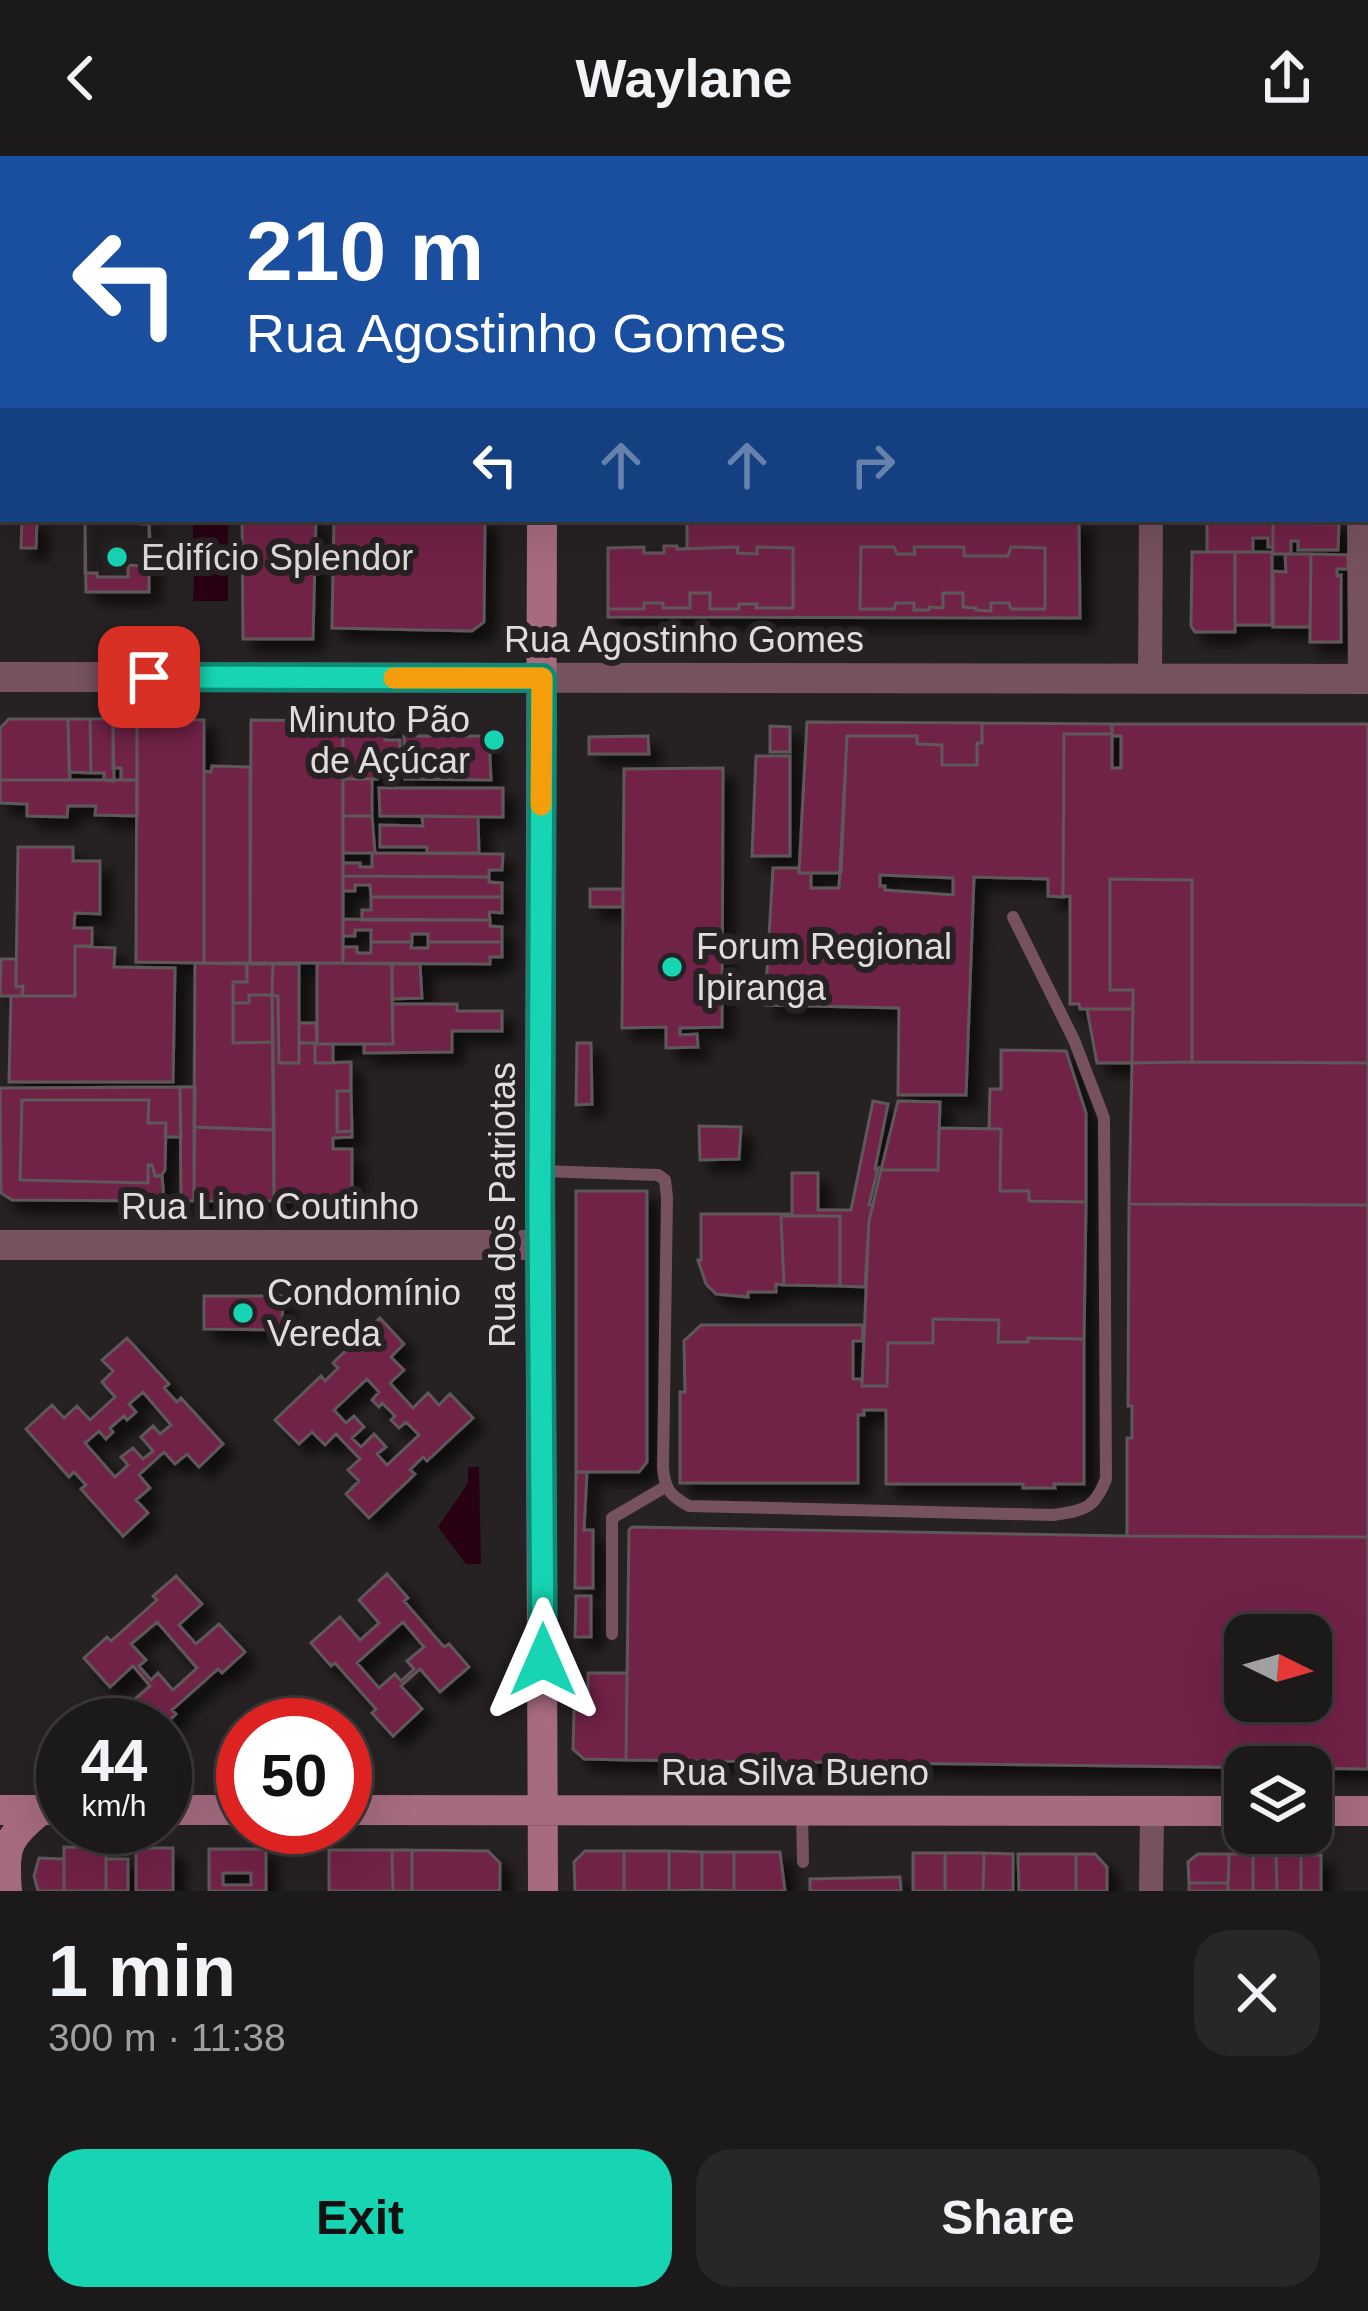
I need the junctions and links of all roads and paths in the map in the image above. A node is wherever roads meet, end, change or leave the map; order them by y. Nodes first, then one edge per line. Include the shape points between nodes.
1 (542, 522) edge
2 (1151, 522) edge
3 (1358, 522) edge
4 (0, 677) edge
5 (542, 678) junction
6 (1150, 679) junction
7 (1364, 679) edge
8 (1013, 917) dead end
9 (540, 1171) junction
10 (0, 1245) edge
11 (541, 1245) junction
12 (665, 1487) junction
13 (612, 1634) dead end
14 (0, 1810) edge
15 (36, 1810) edge
16 (372, 1810) edge
17 (543, 1810) junction
18 (802, 1810) junction
19 (1152, 1810) junction
20 (1224, 1811) edge
21 (1332, 1811) edge
22 (1368, 1811) edge
23 (36, 1819) edge
24 (803, 1862) dead end
25 (7, 1891) edge
26 (543, 1891) edge
27 (1151, 1891) edge

1 - 5 main road, Rua dos Patriotas
2 - 6 street
3 - 7 street
4 - 5 street, Rua Agostinho Gomes
5 - 6 street, Rua Agostinho Gomes
5 - 9 main road, Rua dos Patriotas
6 - 7 street, Rua Agostinho Gomes
8 - 12 lane via 1104,1118 1106,1480 1098,1499 1053,1515 689,1506
9 - 11 main road, Rua dos Patriotas
9 - 12 lane via 665,1180
10 - 11 street, Rua Lino Coutinho
11 - 17 main road, Rua dos Patriotas
12 - 13 lane via 612,1518
14 - 15 main road
16 - 17 main road, Rua Silva Bueno
17 - 18 main road, Rua Silva Bueno
17 - 26 main road, Rua dos Patriotas
18 - 19 main road, Rua Silva Bueno
18 - 24 lane
19 - 20 main road, Rua Silva Bueno
19 - 27 street
21 - 22 main road
23 - 25 main road via 15,1831 7,1850

